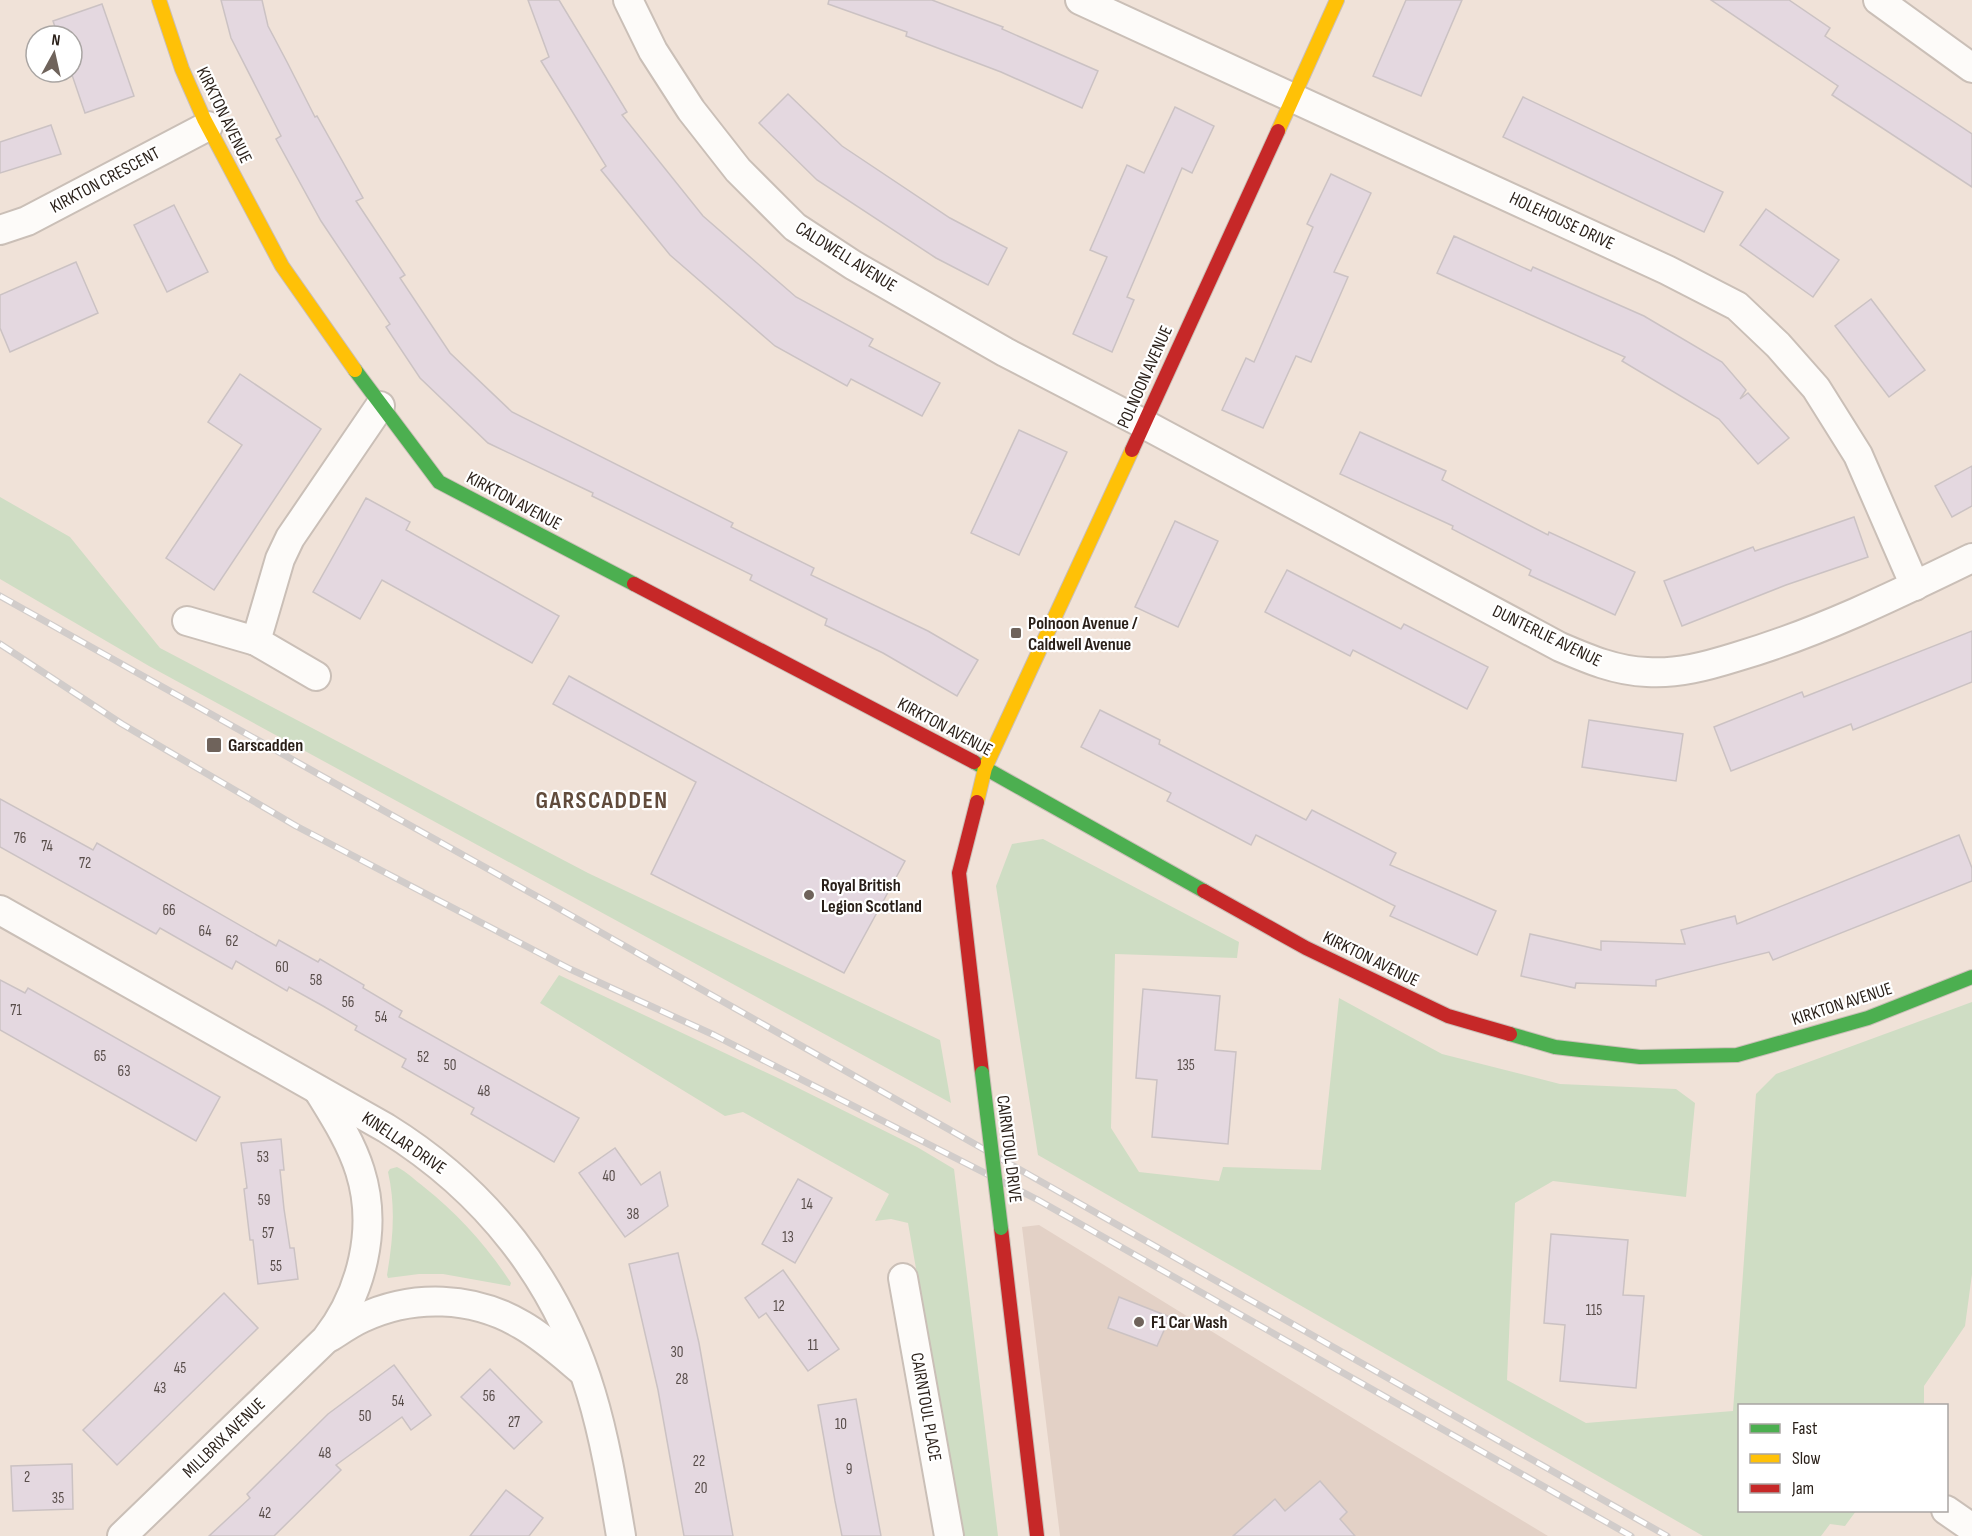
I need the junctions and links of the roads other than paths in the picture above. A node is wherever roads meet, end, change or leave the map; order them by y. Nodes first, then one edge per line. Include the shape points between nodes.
1 (159, 0) edge
2 (628, 0) edge
3 (1080, 0) edge
4 (1337, 0) edge
5 (1878, 0) edge
6 (1972, 68) edge
7 (1292, 97) junction
8 (208, 126) junction
9 (0, 230) edge
10 (380, 406) junction
11 (1144, 424) junction
12 (1972, 558) edge
13 (1915, 586) junction
14 (187, 621) dead end
15 (256, 641) junction
16 (316, 676) dead end
17 (985, 768) junction
18 (0, 910) edge
19 (1972, 977) edge
20 (316, 1088) junction
21 (903, 1278) dead end
22 (326, 1339) junction
23 (584, 1372) junction
24 (1948, 1511) edge
25 (1972, 1528) edge
26 (619, 1535) edge
27 (122, 1536) edge
28 (949, 1536) edge
29 (1037, 1536) edge

1 - 8 street, KIRKTON AVENUE via 182,69
2 - 11 street, CALDWELL AVENUE via 653,51 691,110 738,170 795,227 852,265 1005,352
3 - 7 street, HOLEHOUSE DRIVE
4 - 7 street, POLNOON AVENUE
5 - 6 street
7 - 11 street, POLNOON AVENUE
7 - 13 street, HOLEHOUSE DRIVE via 1737,306 1816,388 1858,456
8 - 9 street, KIRKTON CRESCENT via 27,221
8 - 10 street, KIRKTON AVENUE via 282,266
10 - 15 street via 290,538
10 - 17 street, KIRKTON AVENUE via 439,482
11 - 13 street, DUNTERLIE AVENUE via 1601,665 1647,672 1690,670 1784,643
11 - 17 street, POLNOON AVENUE
12 - 13 street, DUNTERLIE AVENUE
14 - 15 street
15 - 16 street
17 - 19 street, KIRKTON AVENUE via 1317,953 1448,1016 1555,1047 1640,1057 1737,1055 1868,1018
17 - 29 street, CAIRNTOUL DRIVE, bridge via 959,873
18 - 20 street, KINELLAR DRIVE
20 - 22 street, MILLBRIX AVENUE via 353,1151 364,1187 367,1219 364,1257 355,1288 342,1317
20 - 23 street, KINELLAR DRIVE via 411,1144 476,1197 535,1270 557,1308
21 - 28 street, CAIRNTOUL PLACE
22 - 23 street, MILLBRIX AVENUE via 383,1310 411,1303 452,1302 475,1305 511,1319
22 - 27 street, MILLBRIX AVENUE
23 - 26 street, KINELLAR DRIVE via 598,1417
24 - 25 street

